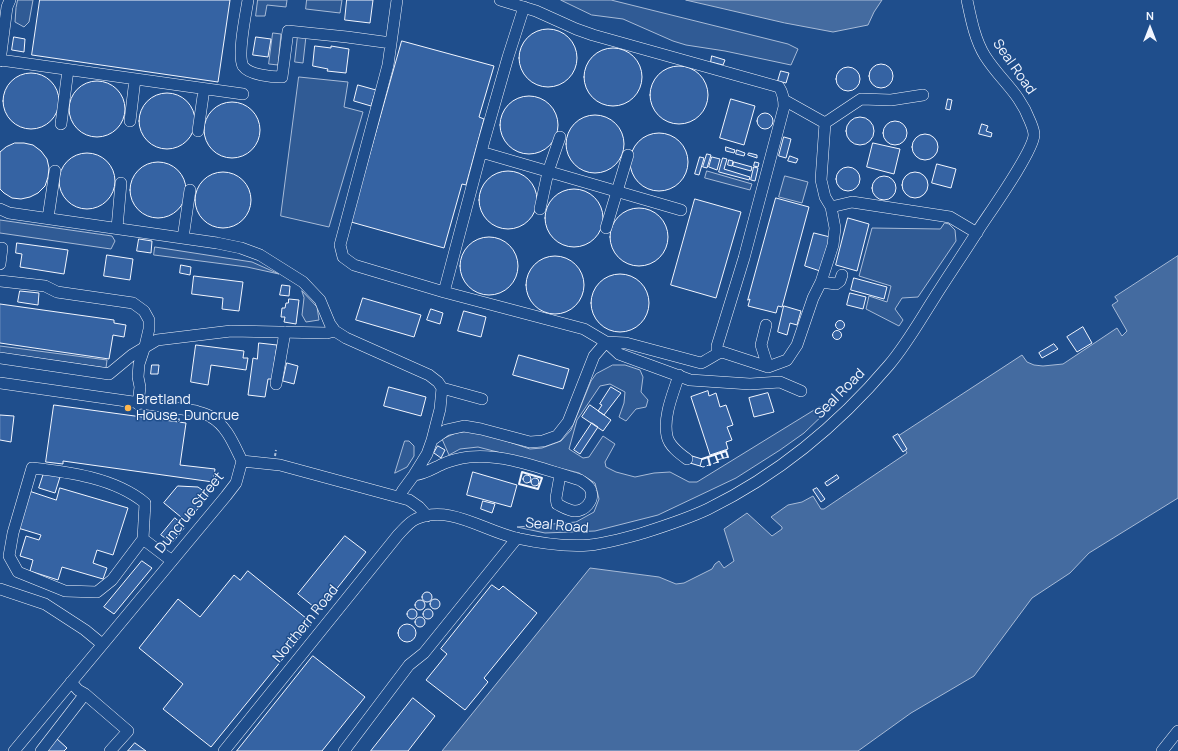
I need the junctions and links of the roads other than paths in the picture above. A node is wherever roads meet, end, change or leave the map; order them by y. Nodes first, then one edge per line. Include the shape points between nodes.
1 (10, 0) edge
2 (248, 0) edge
3 (397, 0) edge
4 (500, 0) edge
5 (967, 0) edge
6 (524, 7) junction
7 (391, 43) junction
8 (0, 61) edge
9 (68, 70) junction
10 (135, 79) junction
11 (204, 89) junction
12 (243, 94) dead end
13 (923, 95) dead end
14 (784, 100) junction
15 (130, 121) dead end
16 (825, 123) junction
17 (61, 124) dead end
18 (198, 131) dead end
19 (560, 137) dead end
20 (481, 152) junction
21 (628, 155) dead end
22 (55, 171) dead end
23 (548, 172) junction
24 (122, 183) dead end
25 (190, 190) dead end
26 (617, 192) junction
27 (831, 207) junction
28 (0, 209) edge
29 (540, 209) dead end
30 (681, 210) dead end
31 (48, 218) junction
32 (116, 228) junction
33 (606, 228) dead end
34 (977, 233) junction
35 (184, 238) junction
36 (2, 248) dead end
37 (0, 264) edge
38 (842, 275) dead end
39 (0, 281) edge
40 (821, 282) junction
41 (444, 292) junction
42 (766, 325) dead end
43 (335, 331) junction
44 (285, 332) junction
45 (606, 342) junction
46 (146, 346) junction
47 (717, 353) junction
48 (0, 358) edge
49 (768, 367) junction
50 (679, 376) junction
51 (0, 383) edge
52 (276, 384) dead end
53 (442, 388) junction
54 (801, 390) dead end
55 (482, 399) dead end
56 (138, 404) junction
57 (440, 409) junction
58 (446, 430) junction
59 (432, 440) junction
60 (687, 460) dead end
61 (242, 461) junction
62 (414, 475) junction
63 (560, 475) dead end
64 (400, 497) junction
65 (427, 516) junction
66 (415, 519) joint
67 (517, 538) junction
68 (143, 539) junction
69 (172, 561) junction
70 (0, 589) edge
71 (102, 644) junction
72 (71, 682) junction
73 (85, 694) junction
74 (1178, 731) edge
75 (14, 751) edge
76 (41, 751) edge
77 (110, 751) edge
78 (224, 751) edge
79 (344, 751) edge
80 (1162, 751) edge

1 - 8 street
2 - 7 street via 241,57 243,66 250,72 282,77 288,31
3 - 7 street
4 - 6 street
5 - 34 street, Seal Road via 976,36 984,55 1025,108 1034,138
6 - 14 street via 593,35 778,87
6 - 20 street
7 - 41 street via 388,65 340,244 343,257 354,265
8 - 9 street
9 - 10 street
9 - 17 street
10 - 11 street
10 - 15 street
11 - 12 street
11 - 18 street
13 - 16 street via 891,100 861,99
14 - 16 street
14 - 47 street
16 - 27 street via 821,180 825,197
19 - 23 street
20 - 23 street
20 - 41 street
21 - 26 street
22 - 31 street
23 - 26 street
23 - 29 street
24 - 32 street
25 - 35 street
26 - 30 street
26 - 33 street
27 - 34 street via 852,202 950,217
27 - 40 street via 835,228 833,244
28 - 31 street via 9,213
31 - 32 street
32 - 35 street
34 - 67 street, Seal Road via 890,364 845,412 808,445 774,470 706,510 666,526 607,543 568,545
35 - 43 street via 241,248 279,266 303,282 320,300
36 - 37 street
38 - 40 street via 836,284
39 - 46 street via 44,286 57,292 133,303 144,311 149,320
40 - 49 street via 797,345 787,360
41 - 45 street via 584,328
42 - 49 street via 761,344
43 - 44 street
43 - 53 street via 429,375
44 - 46 street via 231,331 157,340
44 - 52 street
45 - 47 street via 626,343 701,363
45 - 50 street via 619,354
45 - 58 street via 594,356 568,422 557,436 530,442 481,428 464,426
46 - 48 street via 132,354 109,374
46 - 56 street via 139,364
47 - 49 street via 722,352
50 - 54 street via 690,380 733,384 780,382
50 - 60 street via 667,415 667,437 678,453
51 - 56 street
53 - 55 street
53 - 57 street
56 - 61 street via 196,411 211,416 228,434
57 - 58 street
57 - 59 street
58 - 59 street
59 - 62 street
61 - 64 street via 280,465
61 - 69 street, Duncrue Street via 236,483
62 - 63 street via 446,462 489,456 508,459
62 - 64 street
64 - 65 street via 419,507
65 - 66 street, Seal Road
65 - 67 street, Seal Road via 444,515 459,518
66 - 78 street, Northern Road via 398,535
67 - 79 street via 424,653 409,665
68 - 68 street via 112,580 97,592 65,591 18,572 9,556 32,468 70,472 123,488 134,494 146,502
68 - 69 street
69 - 71 street, Duncrue Street
70 - 71 street via 44,604
71 - 72 street, Duncrue Street
72 - 73 street
72 - 75 street, Duncrue Street
73 - 76 street
73 - 77 street via 128,731
74 - 80 street

